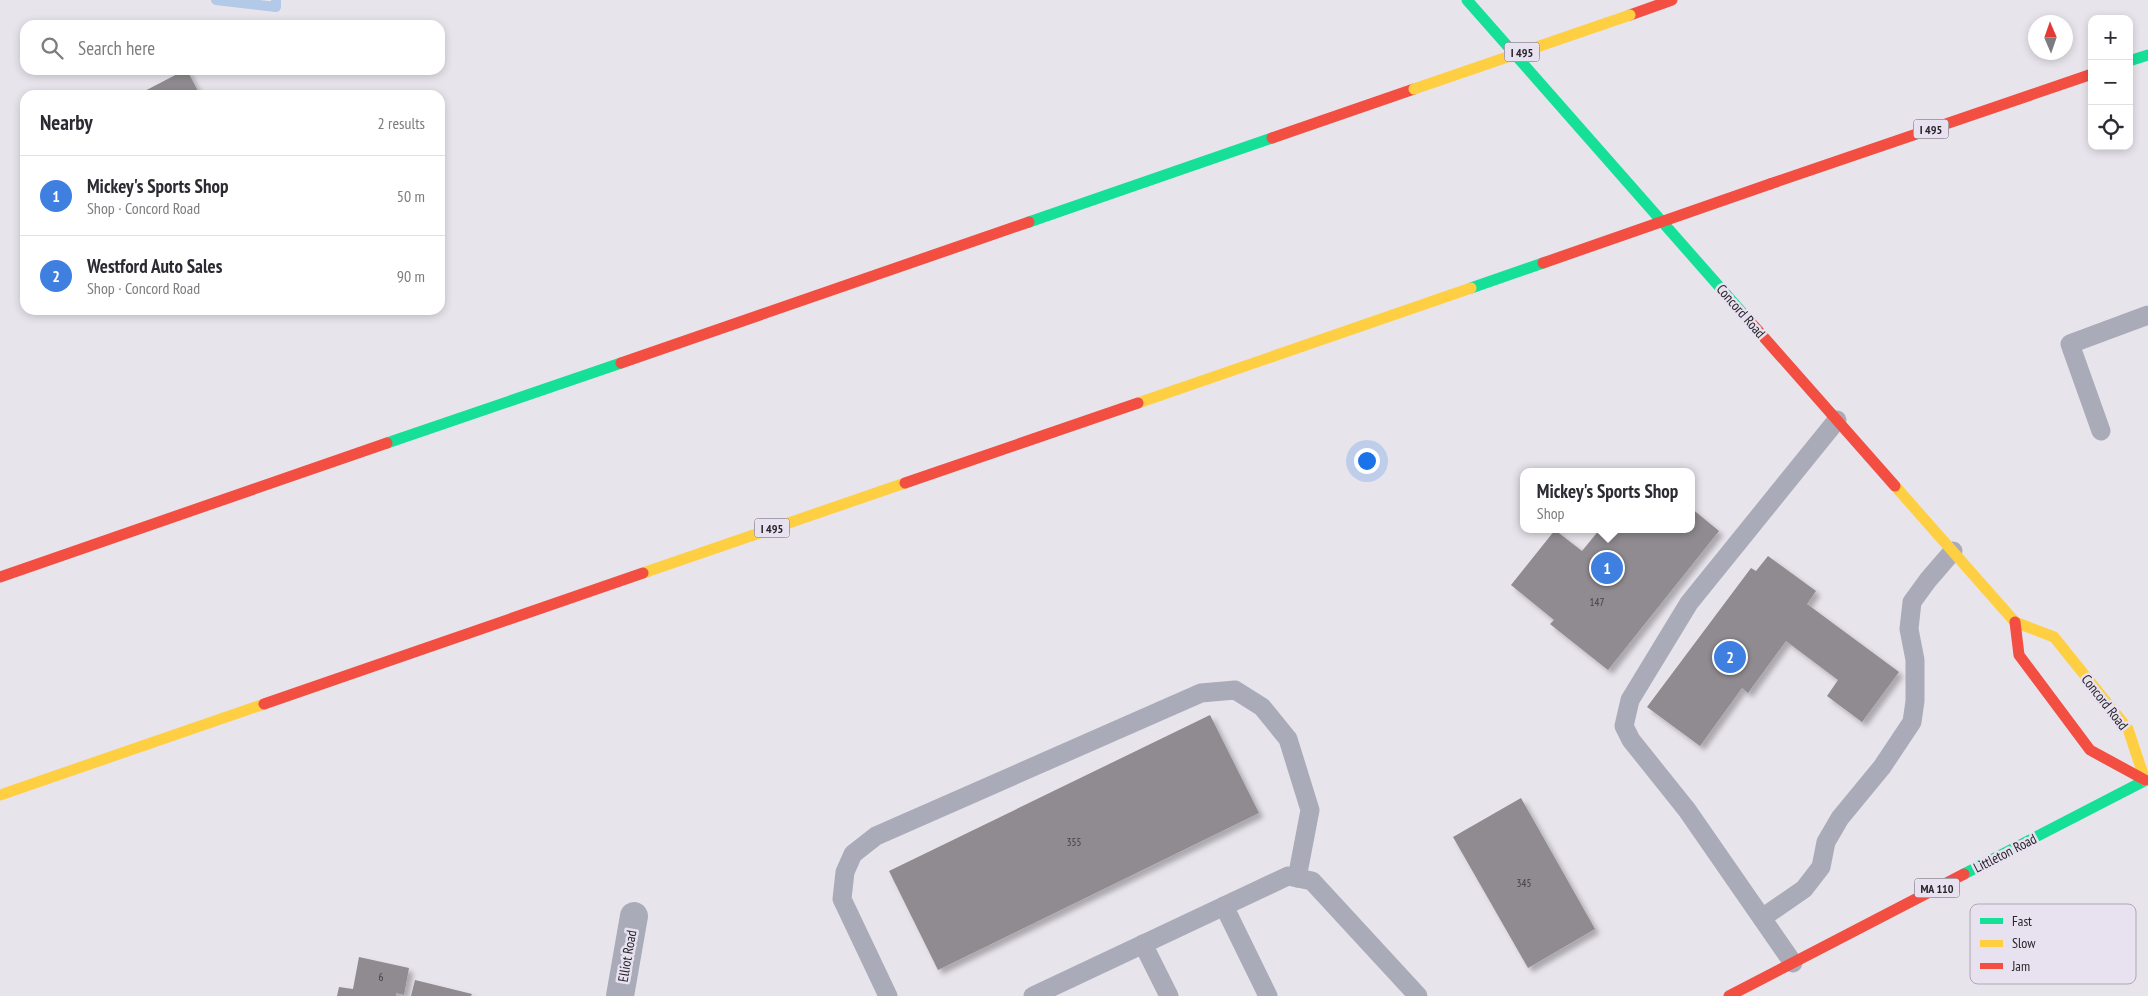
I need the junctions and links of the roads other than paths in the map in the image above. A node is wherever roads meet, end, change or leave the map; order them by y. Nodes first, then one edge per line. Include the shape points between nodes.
1 (1467, 0) edge
2 (1672, 0) edge
3 (2148, 55) edge
4 (2132, 60) edge
5 (2088, 75) edge
6 (2148, 315) edge
7 (1837, 420) junction
8 (2101, 431) dead end
9 (1952, 551) junction
10 (0, 576) edge
11 (2014, 622) junction
12 (2147, 781) edge
13 (0, 795) edge
14 (1297, 878) junction
15 (1224, 906) junction
16 (634, 916) dead end
17 (1762, 918) junction
18 (1143, 944) junction
19 (1793, 963) junction
20 (1067, 989) edge
21 (620, 996) edge
22 (888, 996) edge
23 (1033, 996) edge
24 (1169, 996) edge
25 (1268, 996) edge
26 (1418, 996) edge
27 (1729, 996) edge

1 - 7 main road, Concord Road
2 - 10 main road, I 495, bridge
3 - 4 main road
5 - 13 main road, I 495, bridge
6 - 8 lane via 2070,344
7 - 9 main road, Concord Road
7 - 17 lane via 1690,603 1630,700 1624,726
9 - 11 main road, Concord Road
9 - 17 lane via 1912,602 1909,629 1915,660 1912,722 1882,767 1840,818 1826,842 1821,867 1804,889
11 - 12 main road, Concord Road via 2054,637 2128,729
11 - 12 main road via 2019,655 2090,750
12 - 19 main road, Littleton Road / MA 110
14 - 15 lane via 1288,876
14 - 22 lane via 1310,810 1288,739 1262,707 1235,690 1201,693 876,836 853,854 845,872 842,899
14 - 26 lane via 1312,881
15 - 18 lane
15 - 25 lane
16 - 21 street, Elliot Road
17 - 19 lane
18 - 20 lane
18 - 24 lane
19 - 27 main road, Littleton Road / MA 110
20 - 23 lane

